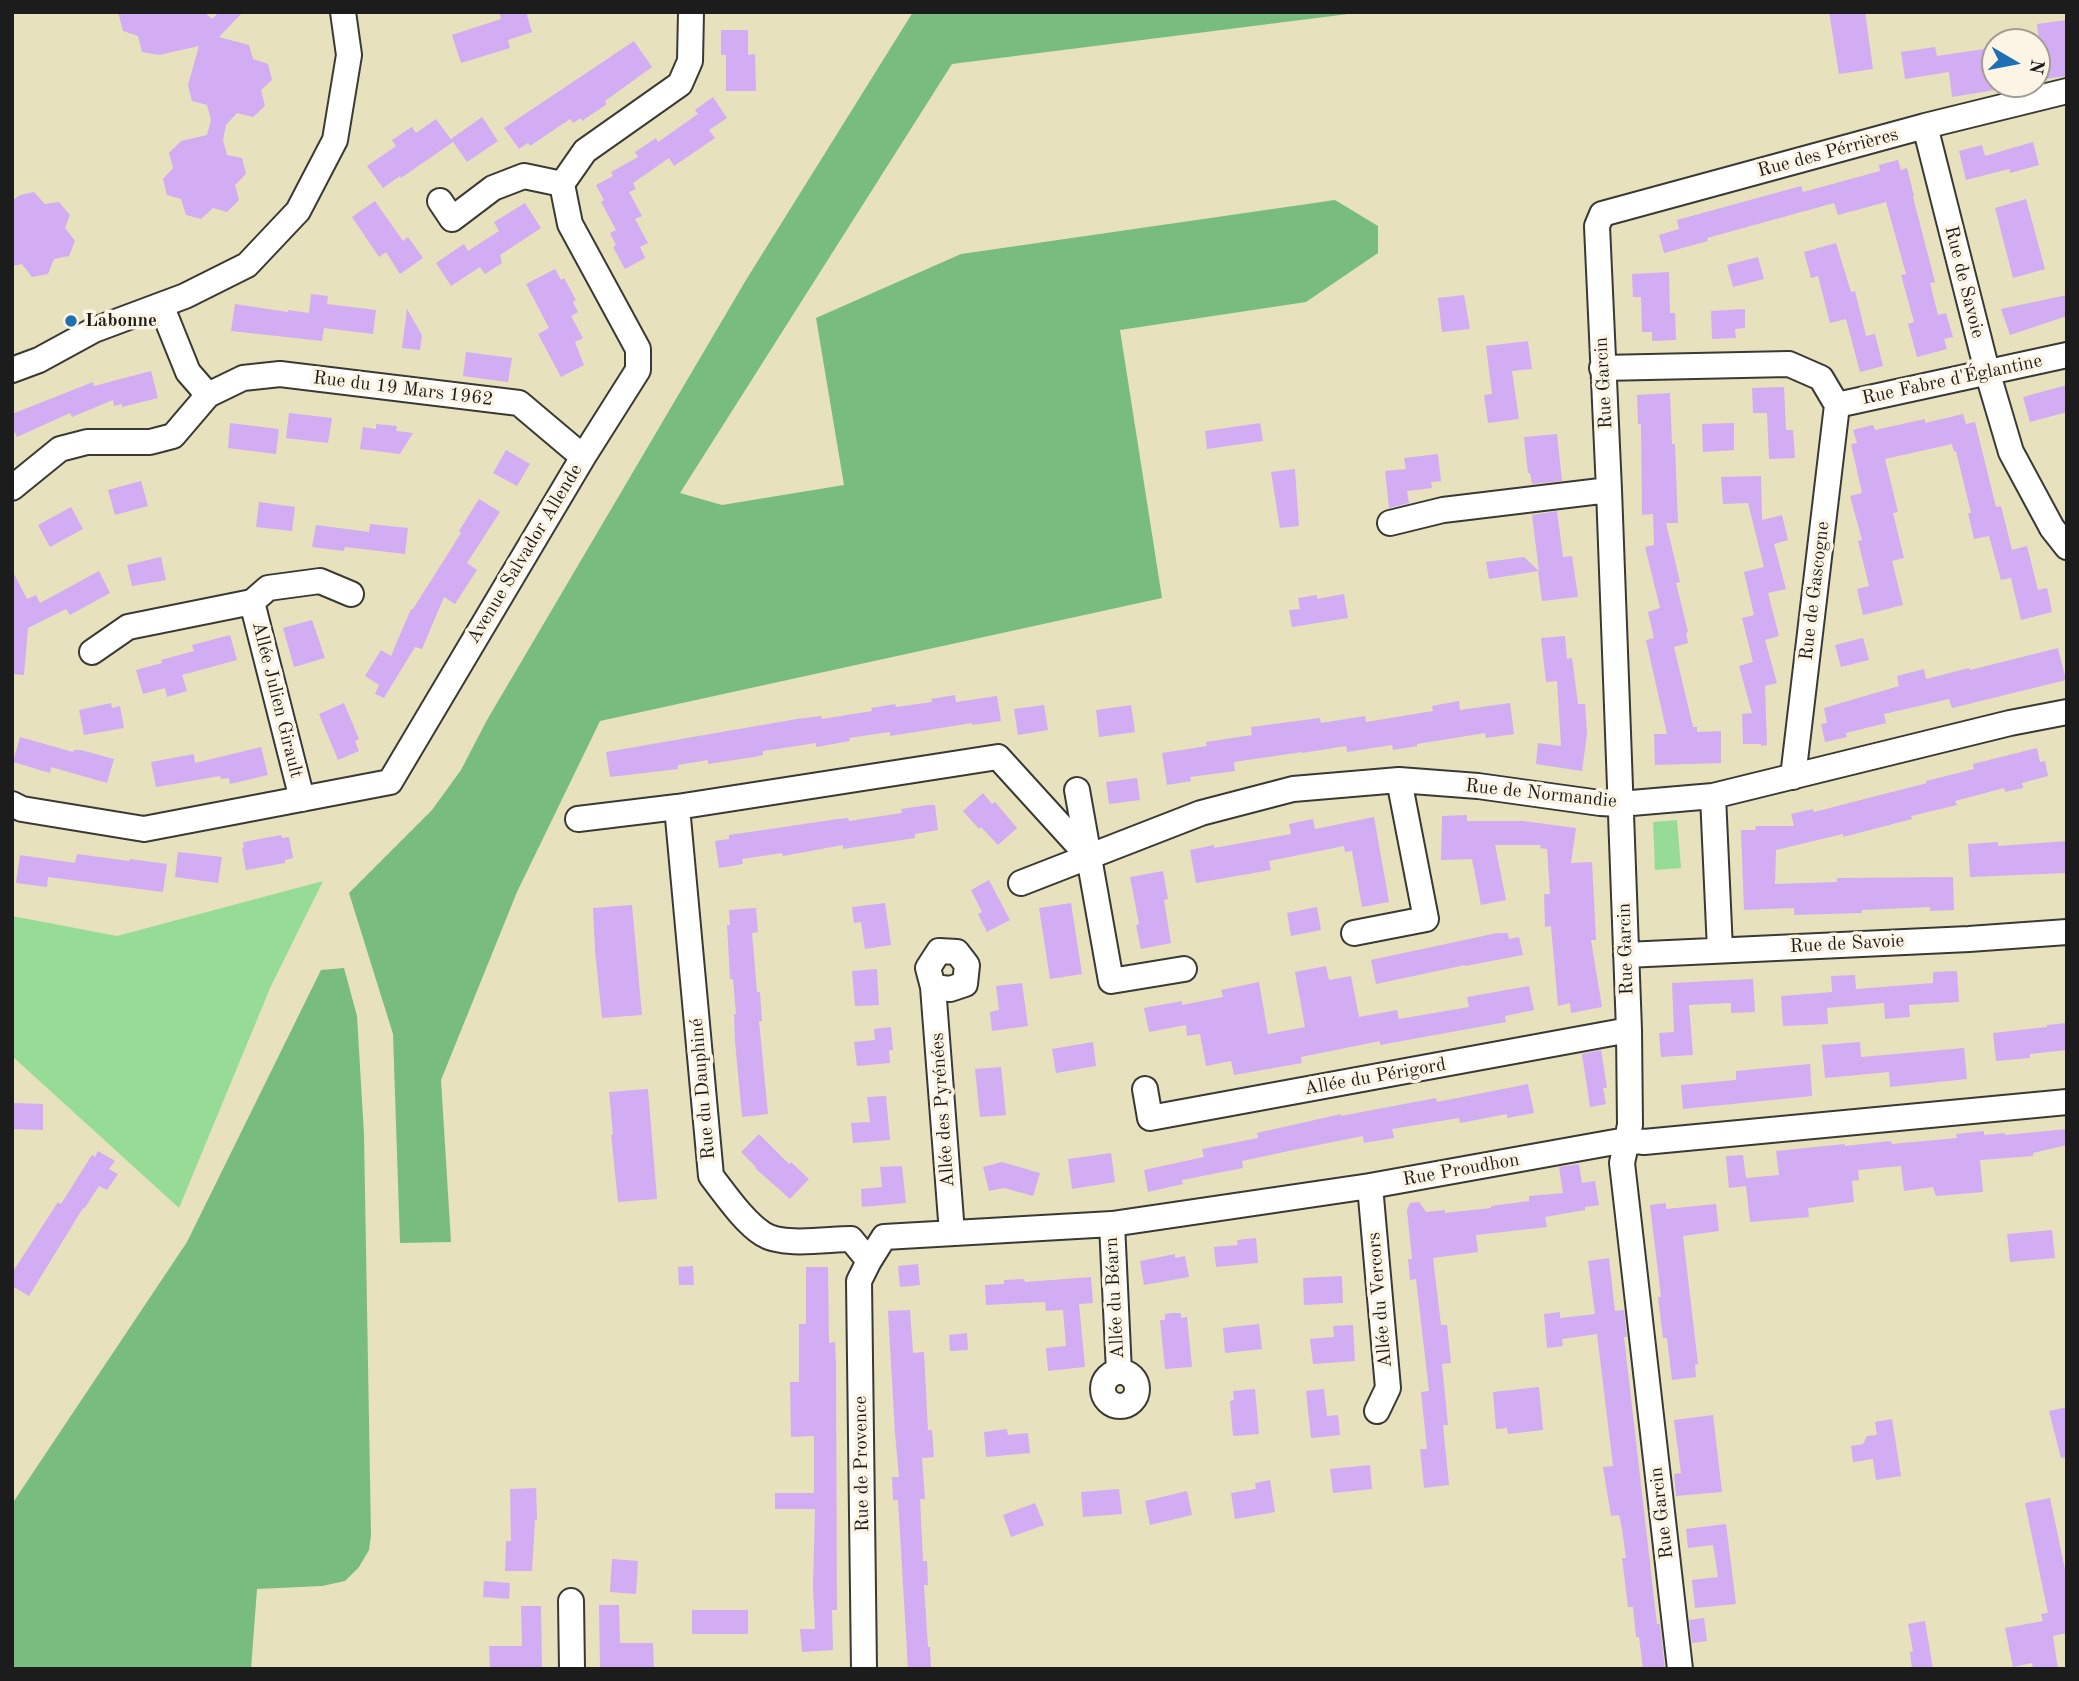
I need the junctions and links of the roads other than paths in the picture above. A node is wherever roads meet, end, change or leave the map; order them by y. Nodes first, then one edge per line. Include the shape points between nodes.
1 (343, 12) edge
2 (691, 12) edge
3 (2067, 91) edge
4 (1925, 126) junction
5 (562, 184) junction
6 (440, 201) dead end
7 (1597, 226) joint
8 (161, 305) junction
9 (2067, 355) edge
10 (1602, 368) junction
11 (12, 370) edge
12 (1987, 372) junction
13 (208, 395) junction
14 (1837, 405) junction
15 (583, 457) junction
16 (12, 488) edge
17 (1609, 491) junction
18 (1391, 523) dead end
19 (2067, 547) edge
20 (351, 594) dead end
21 (252, 601) junction
22 (92, 652) dead end
23 (2067, 712) edge
24 (1793, 777) junction
25 (1399, 780) junction
26 (1077, 790) dead end
27 (1713, 796) junction
28 (302, 799) junction
29 (12, 804) edge
30 (1620, 804) junction
31 (677, 807) junction
32 (578, 820) dead end
33 (1089, 857) junction
34 (1021, 883) dead end
35 (2067, 932) edge
36 (1354, 933) dead end
37 (1720, 950) junction
38 (1626, 955) junction
39 (1184, 969) dead end
40 (933, 987) dead end
41 (1629, 1030) junction
42 (1145, 1089) dead end
43 (2067, 1102) edge
44 (1626, 1140) junction
45 (1370, 1186) junction
46 (1112, 1224) junction
47 (952, 1233) junction
48 (869, 1261) junction
49 (1119, 1372) dead end
50 (1377, 1411) dead end
51 (571, 1601) dead end
52 (572, 1669) edge
53 (864, 1669) edge
54 (1681, 1669) edge

1 - 8 street via 349,55 335,140 298,211 247,265
2 - 5 street via 690,61 680,85 585,151
3 - 4 street, Rue des Pérrières
4 - 7 street, Rue des Pérrières via 1602,214
4 - 12 street, Rue de Savoie
5 - 6 street via 524,176 493,188 452,219
5 - 15 street, Avenue Salvador Allende via 570,224 638,349 638,370
7 - 10 street, Rue Garcin
8 - 11 street via 94,330
8 - 13 street via 188,372
9 - 12 street, Rue Fabre d'Églantine
10 - 14 street, Rue Fabre d'Églantine via 1789,364 1821,378
10 - 17 street, Rue Garcin
12 - 14 street, Rue Fabre d'Églantine
12 - 19 street, Rue de Savoie via 2011,452
13 - 15 street, Rue du 19 Mars 1962 via 243,378 280,374 519,403
13 - 16 street via 173,436 150,442 87,442 61,449
14 - 24 street, Rue de Gascogne
15 - 28 street, Avenue Salvador Allende via 390,782
17 - 18 street via 1443,510
17 - 30 street, Rue Garcin
20 - 21 street, Allée Julien Girault via 320,581 268,588
21 - 22 street, Allée Julien Girault via 128,627
21 - 28 street, Allée Julien Girault
23 - 24 street, Rue de Normandie
24 - 27 street, Rue de Normandie
25 - 30 street, Rue de Normandie
25 - 33 street, Rue de Normandie via 1293,789 1201,813
25 - 36 street via 1430,907 1426,919
26 - 33 street
27 - 30 street, Rue de Normandie
27 - 37 street
28 - 29 street, Avenue Salvador Allende via 144,830
30 - 38 street, Rue Garcin
31 - 32 street
31 - 33 street via 998,757
31 - 48 street, Rue du Dauphiné via 711,1177 764,1235 783,1241 851,1239
33 - 34 street, Rue de Normandie
33 - 39 street via 1111,981
35 - 37 street, Rue de Savoie
37 - 38 street, Rue de Savoie
38 - 41 street, Rue Garcin
40 - 47 street, Allée des Pyrénées
41 - 42 street, Allée du Périgord via 1150,1118
41 - 44 street, Rue Garcin via 1630,1125
43 - 44 street, Rue Proudhon via 1644,1142
44 - 45 street, Rue Proudhon
44 - 54 street, Rue Garcin via 1622,1163
45 - 46 street, Rue Proudhon
45 - 50 street, Allée du Vercors via 1388,1388
46 - 47 street, Rue Proudhon
46 - 49 street, Allée du Béarn
47 - 48 street, Rue Proudhon via 884,1237
48 - 53 street, Rue de Provence via 859,1281
51 - 52 street

